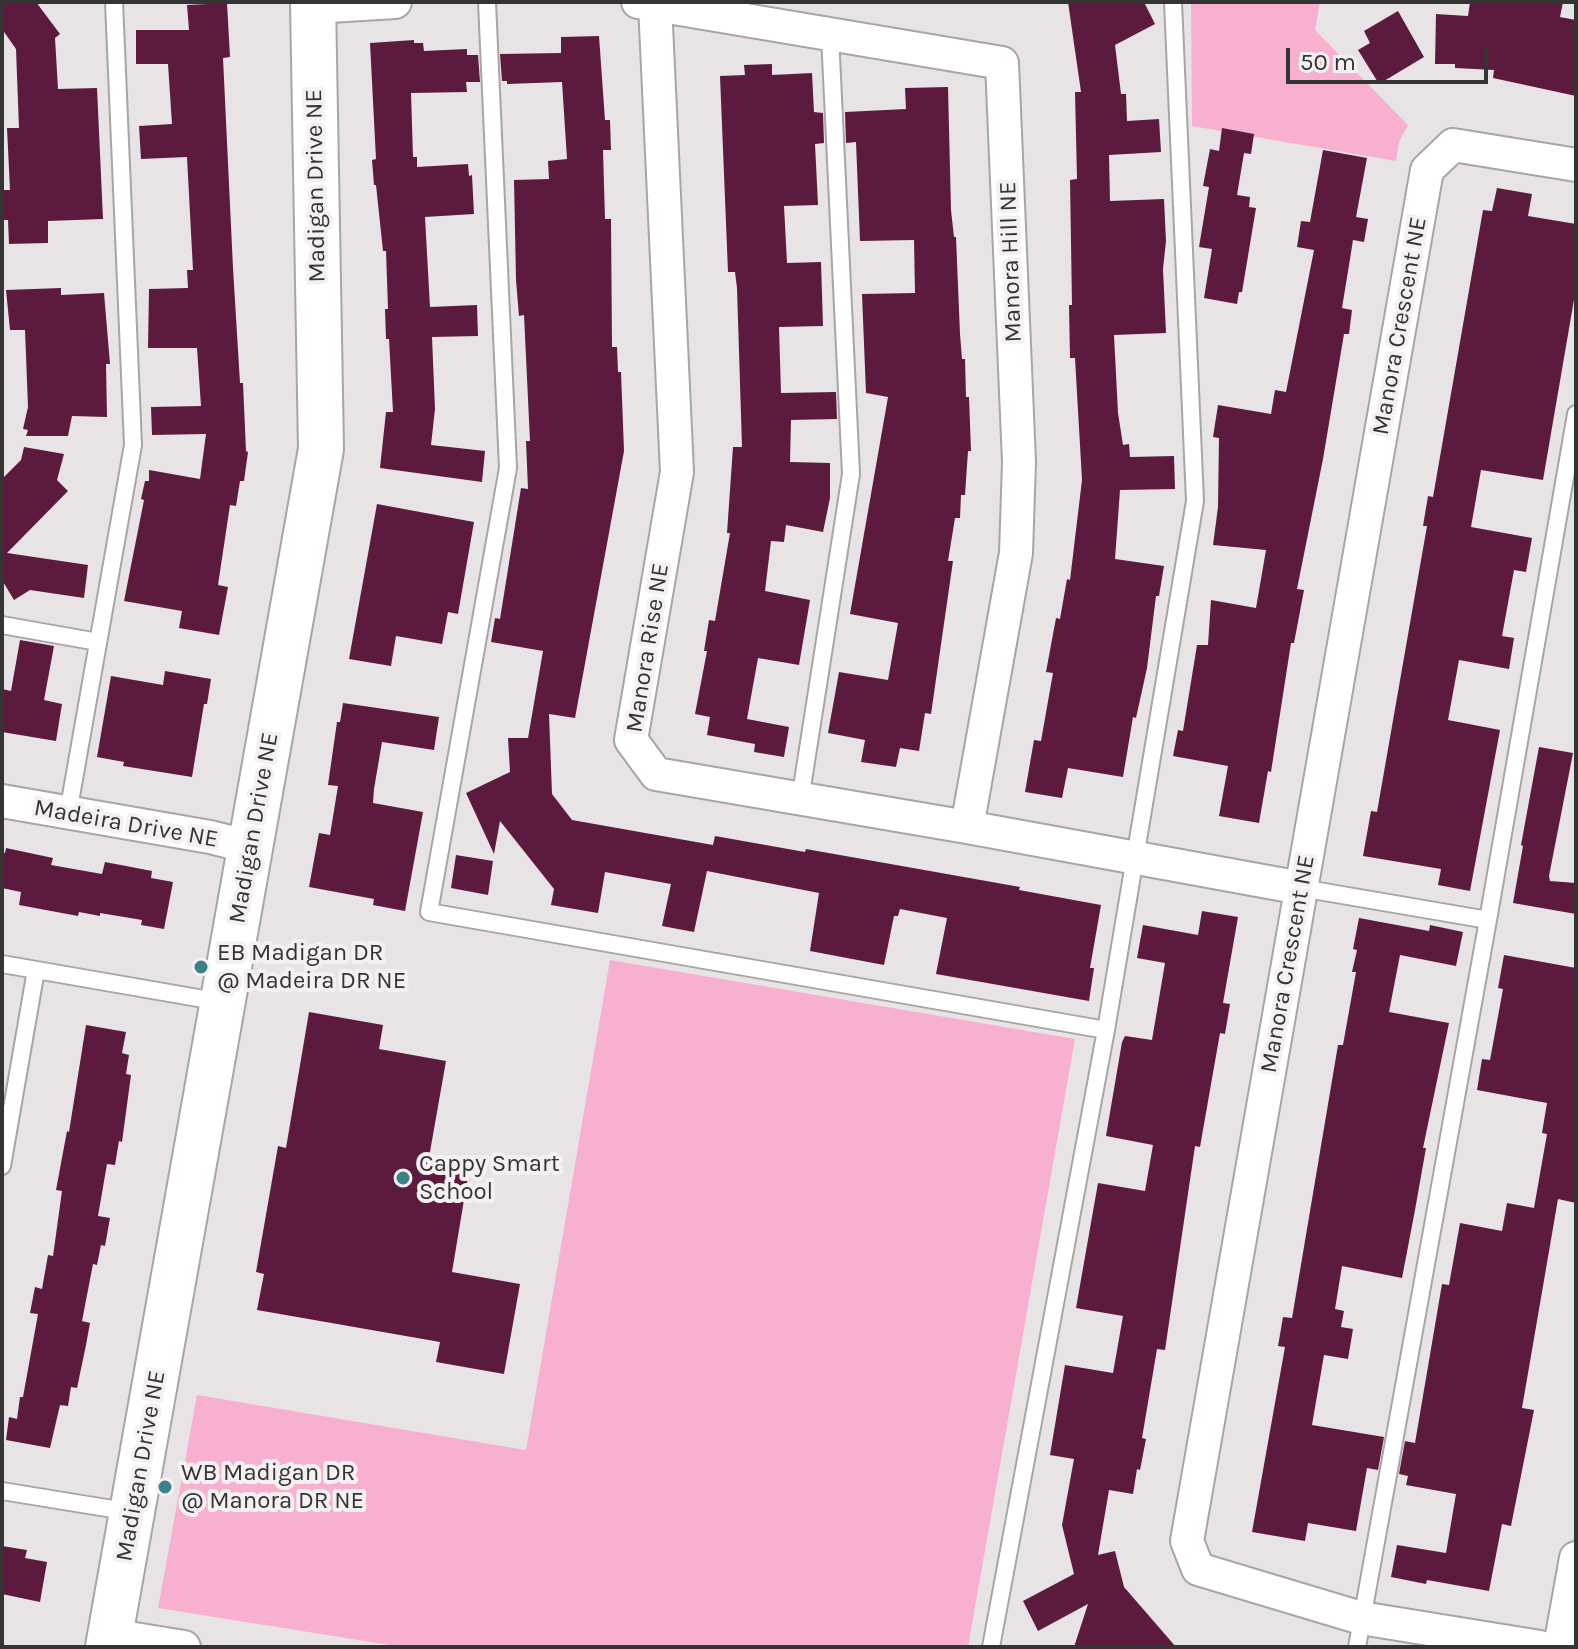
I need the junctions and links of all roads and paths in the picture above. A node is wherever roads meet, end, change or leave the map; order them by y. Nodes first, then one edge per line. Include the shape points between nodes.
1 (114, 2) edge
2 (395, 2) edge
3 (487, 2) edge
4 (1173, 2) edge
5 (646, 3) edge
6 (313, 4) edge
7 (830, 35) junction
8 (1576, 165) edge
9 (1576, 414) edge
10 (2, 625) edge
11 (98, 642) junction
12 (800, 800) junction
13 (2, 801) edge
14 (68, 813) junction
15 (967, 827) junction
16 (250, 847) junction
17 (1136, 859) junction
18 (1301, 888) junction
19 (1488, 920) junction
20 (2, 964) edge
21 (36, 970) junction
22 (224, 1002) junction
23 (1106, 1030) junction
24 (2, 1166) edge
25 (2, 1491) edge
26 (133, 1513) junction
27 (1576, 1558) edge
28 (1359, 1632) edge
29 (109, 1641) edge
30 (184, 1647) edge
31 (991, 1647) edge
32 (1540, 1647) edge
33 (1560, 1647) edge

1 - 11 lane via 133,445
2 - 6 street
3 - 23 lane via 508,468 429,912
4 - 17 lane via 1195,501
5 - 7 street, Manora Hill NE
5 - 12 street, Manora Rise NE via 677,472 631,740 656,774
6 - 16 street, Madigan Drive NE via 321,449
7 - 12 lane via 851,474
7 - 15 street, Manora Hill NE via 1002,63 1019,462 1016,553
8 - 18 street, Manora Crescent NE via 1453,145 1427,170
9 - 19 lane
10 - 11 lane
11 - 14 lane
12 - 15 street, Manora Rise NE
13 - 14 street, Madeira Drive NE
14 - 16 street, Madeira Drive NE
15 - 17 street, Manora Rise NE
16 - 22 street, Madigan Drive NE
17 - 18 street, Manora Rise NE
17 - 23 lane
18 - 19 lane
18 - 28 street, Manora Crescent NE via 1187,1541 1198,1569
19 - 28 lane
20 - 21 lane
21 - 22 lane
21 - 24 lane
22 - 26 street, Madigan Drive NE
23 - 31 lane
25 - 26 lane
26 - 29 street, Madigan Drive NE
27 - 33 street
28 - 32 street, Manora Crescent NE
29 - 30 street

